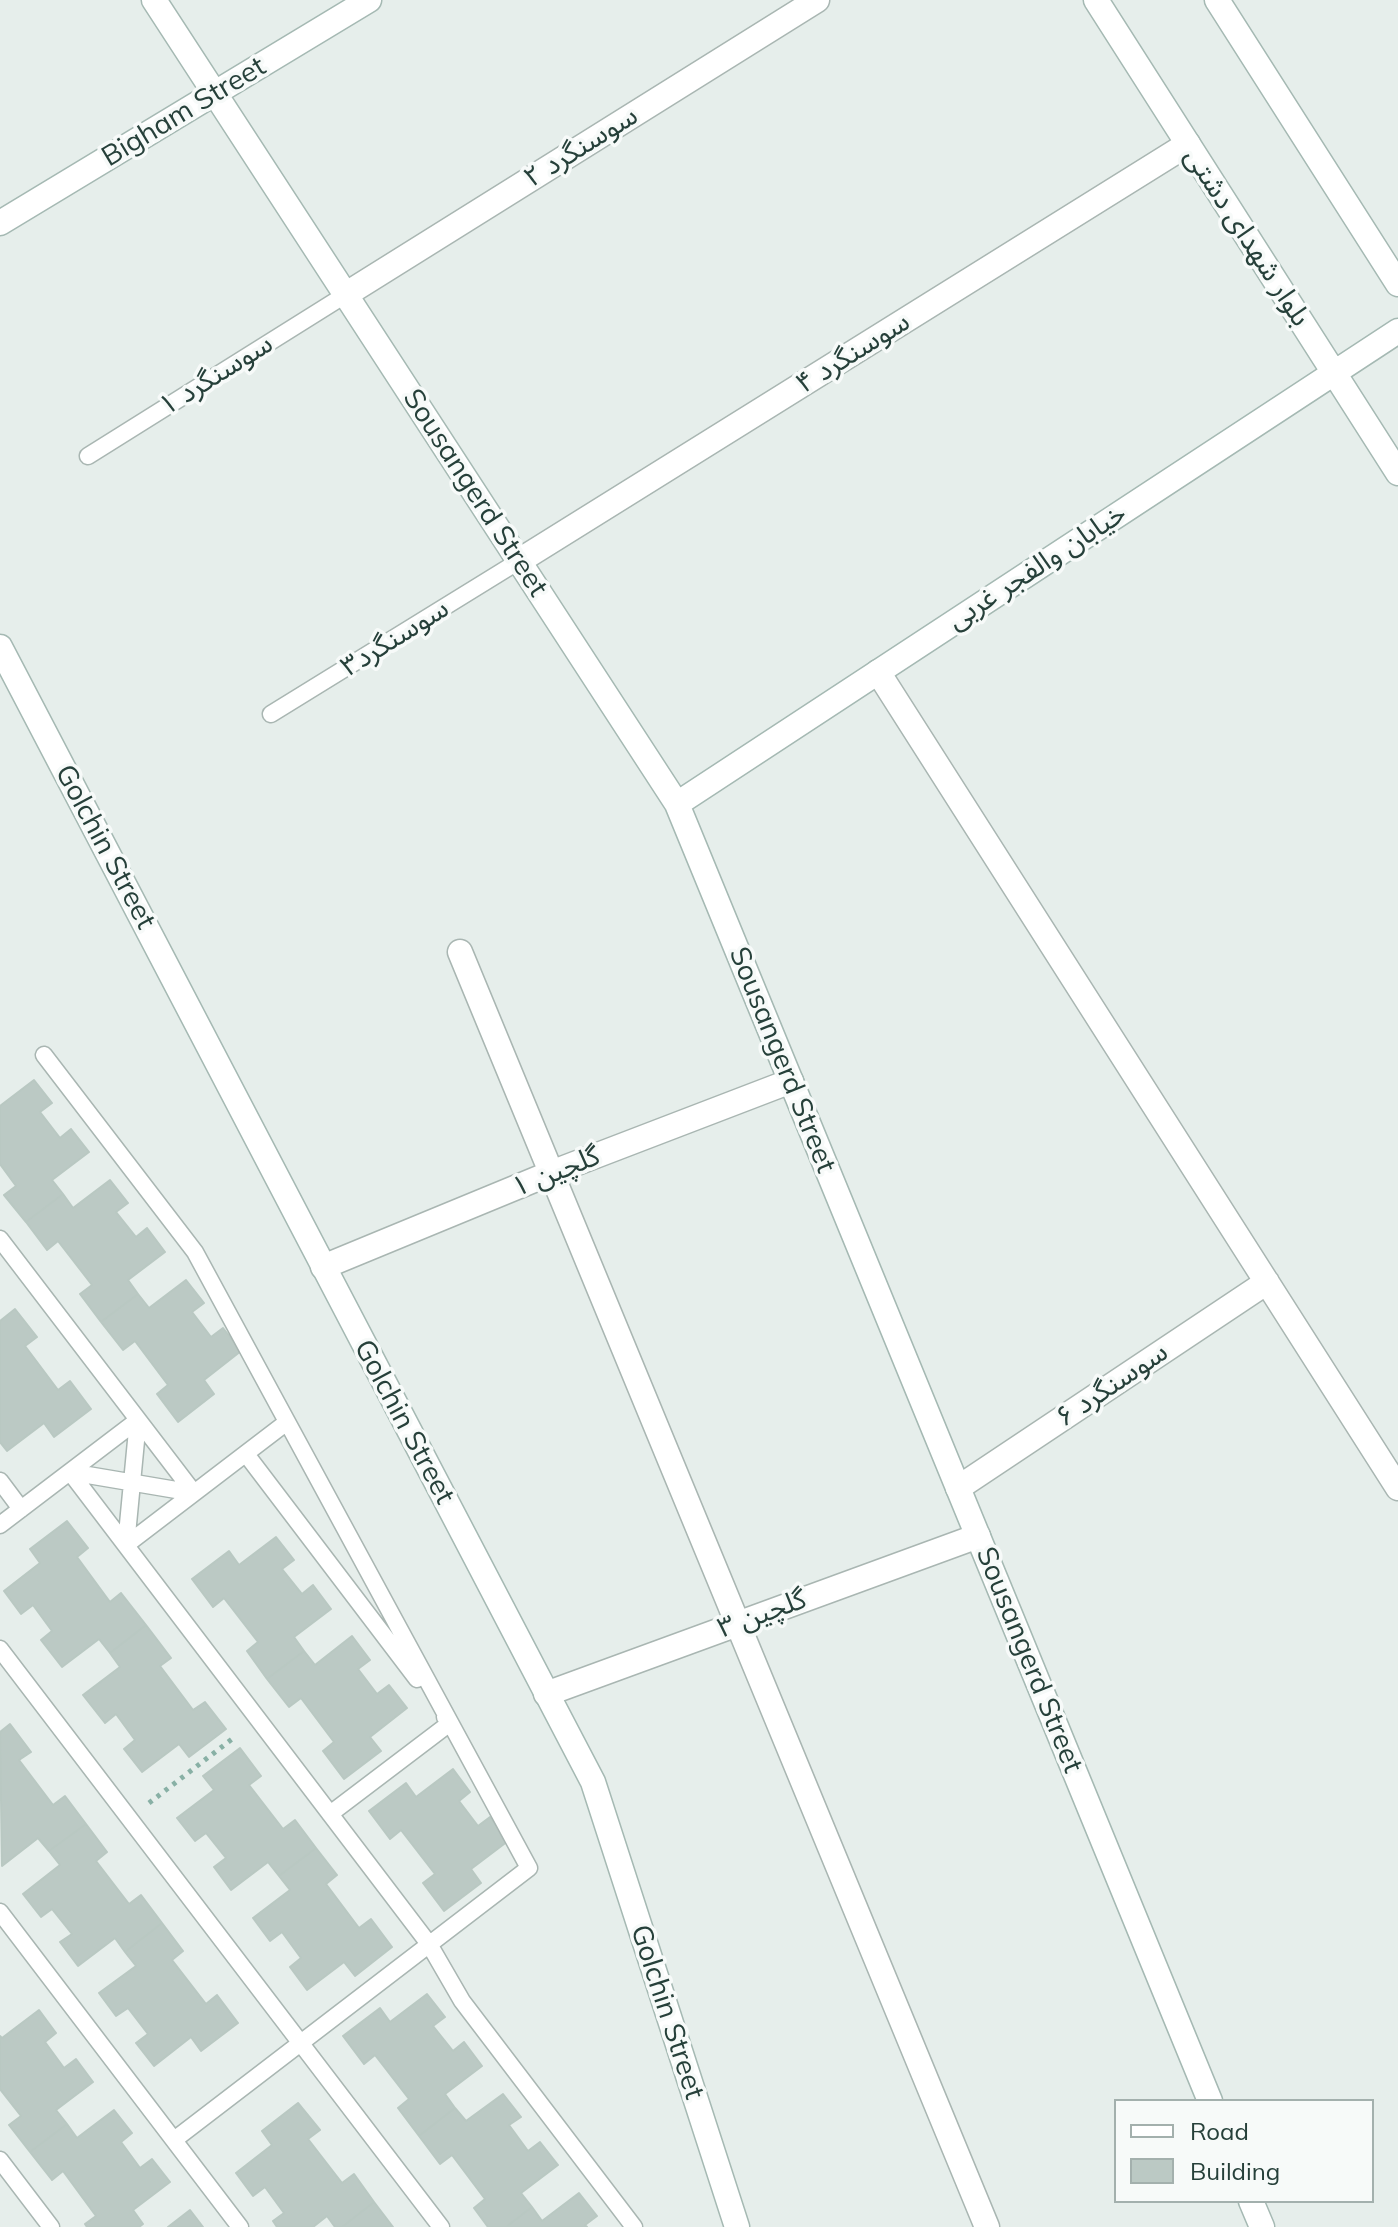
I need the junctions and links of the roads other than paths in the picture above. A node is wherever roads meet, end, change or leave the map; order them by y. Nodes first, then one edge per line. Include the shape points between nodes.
1 (154, 0) edge
2 (369, 0) edge
3 (817, 0) edge
4 (1096, 0) edge
5 (1217, 0) edge
6 (214, 93) junction
7 (1188, 144) junction
8 (0, 223) edge
9 (1398, 284) edge
10 (345, 295) junction
11 (1398, 331) edge
12 (1333, 371) junction
13 (88, 456) dead end
14 (1398, 473) edge
15 (519, 561) junction
16 (0, 647) edge
17 (878, 672) junction
18 (271, 714) dead end
19 (677, 804) junction
20 (460, 952) dead end
21 (44, 1055) dead end
22 (791, 1081) junction
23 (551, 1173) junction
24 (0, 1239) edge
25 (323, 1267) junction
26 (1267, 1282) junction
27 (138, 1420) junction
28 (287, 1422) junction
29 (246, 1454) junction
30 (70, 1472) junction
31 (0, 1481) edge
32 (132, 1482) junction
33 (958, 1488) junction
34 (1398, 1488) edge
35 (194, 1493) junction
36 (21, 1509) junction
37 (0, 1525) edge
38 (978, 1536) junction
39 (126, 1545) junction
40 (737, 1623) junction
41 (0, 1649) edge
42 (546, 1694) junction
43 (450, 1723) junction
44 (330, 1814) junction
45 (0, 1912) edge
46 (429, 1944) junction
47 (301, 2043) junction
48 (1209, 2099) edge
49 (174, 2140) junction
50 (0, 2160) edge
51 (1252, 2203) edge
52 (51, 2227) edge
53 (240, 2227) edge
54 (441, 2227) edge
55 (634, 2227) edge
56 (737, 2227) edge
57 (987, 2227) edge
58 (1262, 2227) edge

1 - 6 street, Sousangerd Street
2 - 6 street, Bigham Street
3 - 10 street, سوسنگرد ۲
4 - 7 street, بلوار شهدای دشتی
5 - 9 street
6 - 8 street, Bigham Street
6 - 10 street, Sousangerd Street
7 - 12 street, بلوار شهدای دشتی
7 - 15 street, سوسنگرد ۴
10 - 13 lane, سوسنگرد ۱
10 - 15 street, Sousangerd Street
11 - 12 street, خیابان والفجر غربی
12 - 14 street, بلوار شهدای دشتی
12 - 17 street, خیابان والفجر غربی
15 - 18 lane, سوسنگرد۳
15 - 19 street, Sousangerd Street
16 - 25 street, Golchin Street
17 - 19 street, خیابان والفجر غربی
17 - 26 street
19 - 22 street, Sousangerd Street
20 - 23 street
21 - 28 lane via 195,1252
22 - 23 street, گلچین ۱
22 - 33 street, Sousangerd Street
23 - 25 street, گلچین ۱
23 - 40 street
24 - 27 lane
25 - 42 street, Golchin Street
26 - 33 street, سوسنگرد ۶
26 - 34 street
27 - 30 lane
27 - 32 lane
27 - 35 lane
28 - 29 lane
28 - 43 lane
29 - 35 lane
29 - 43 lane
30 - 32 lane
30 - 36 lane
30 - 39 lane
31 - 36 lane
32 - 35 lane
32 - 39 lane
33 - 38 street, Sousangerd Street
35 - 39 lane
36 - 37 lane
38 - 40 street, گلچین ۳
38 - 48 street, Sousangerd Street
39 - 44 lane
40 - 42 street, گلچین ۳
40 - 57 street
41 - 47 lane
42 - 56 street, Golchin Street via 593,1782
43 - 44 lane
43 - 46 lane via 529,1868
44 - 46 lane
45 - 49 lane
46 - 47 lane
46 - 55 lane via 462,2001
47 - 49 lane
47 - 54 lane
49 - 53 lane
50 - 52 lane
51 - 58 street

